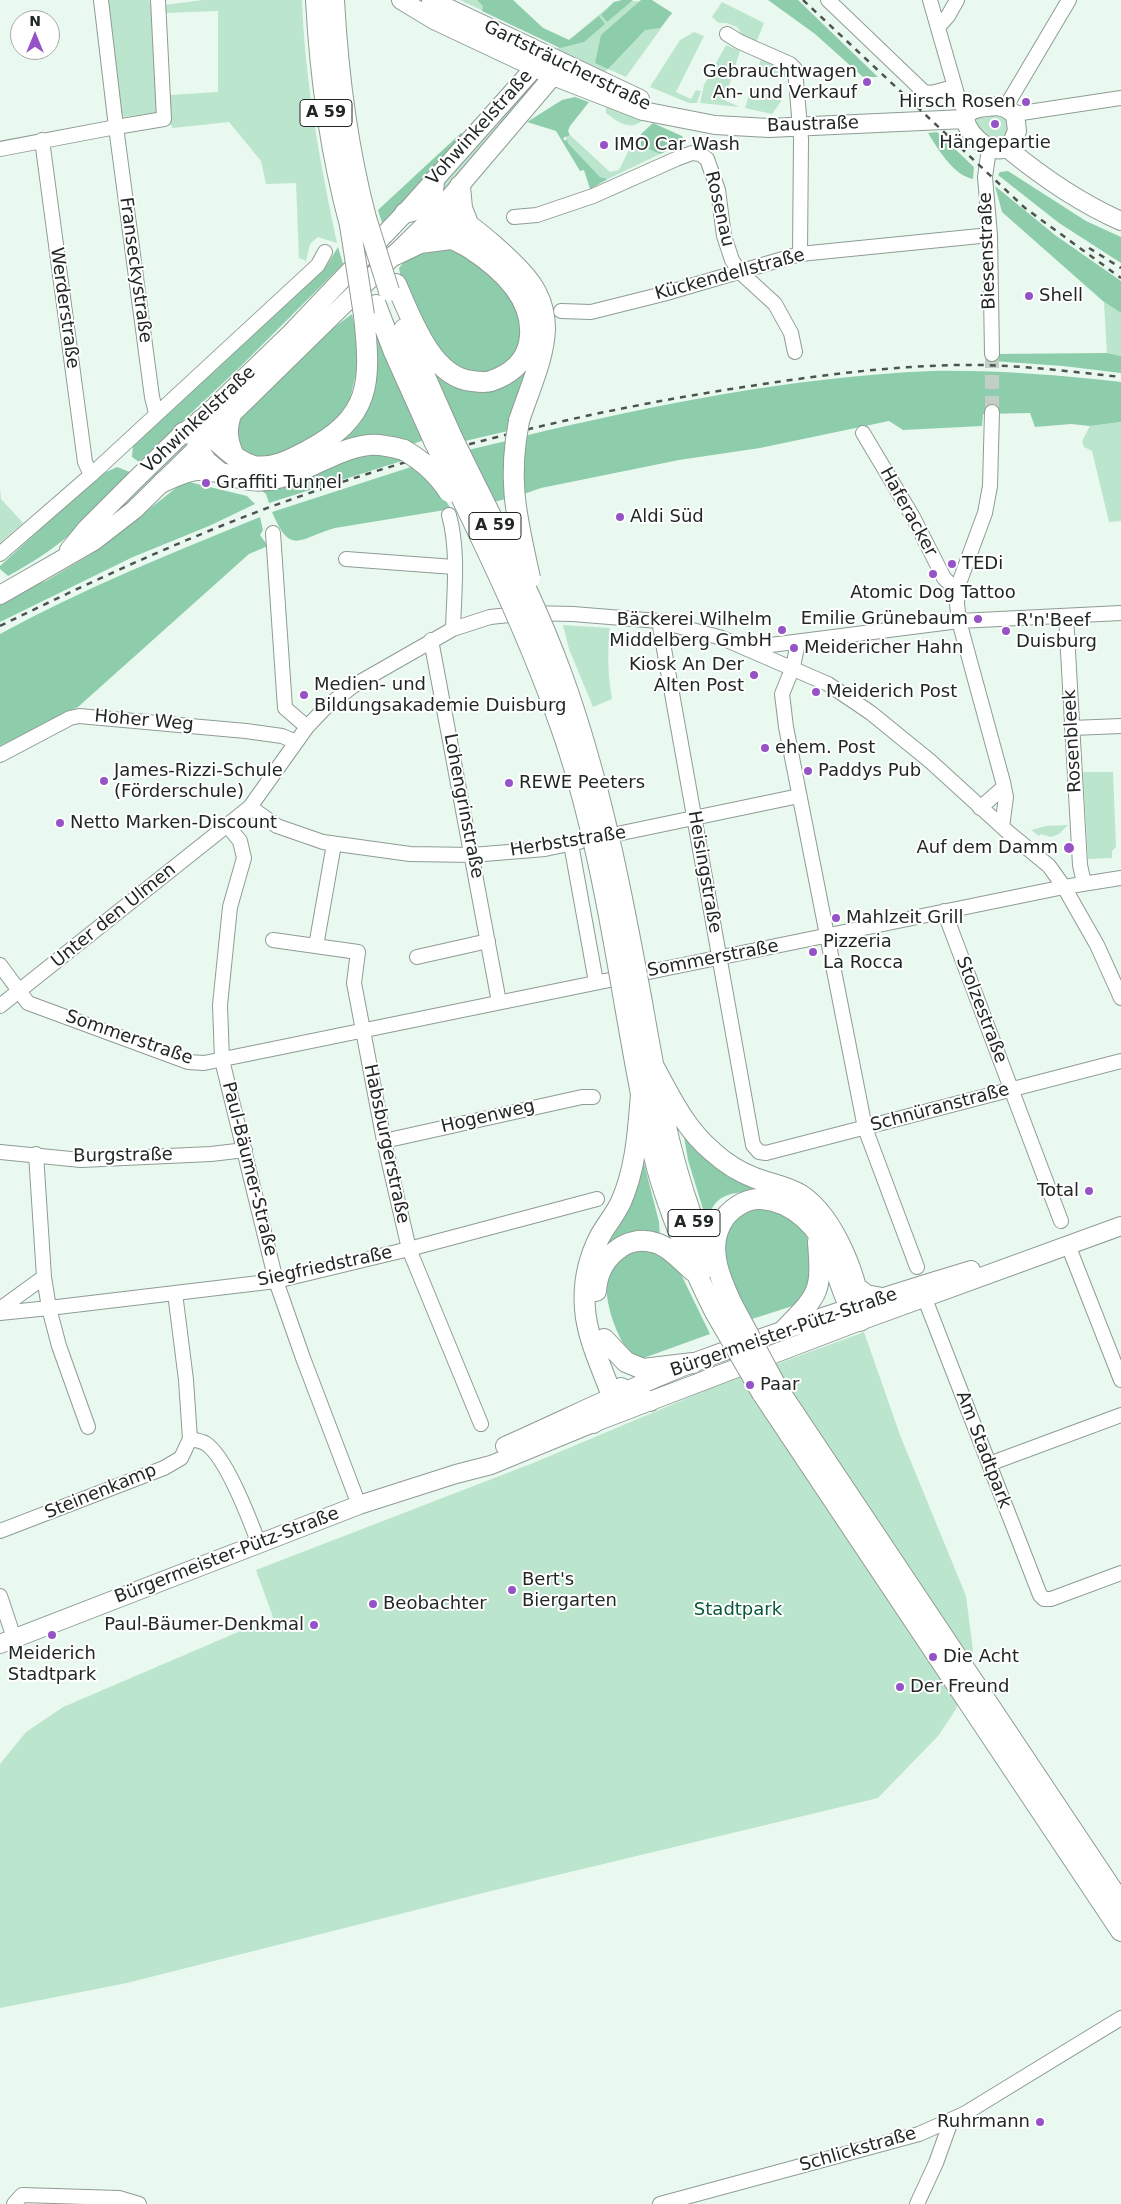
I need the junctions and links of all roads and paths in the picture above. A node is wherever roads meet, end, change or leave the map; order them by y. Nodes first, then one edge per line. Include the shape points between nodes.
1 (101, 0) edge
2 (158, 0) edge
3 (316, 0) edge
4 (334, 0) edge
5 (402, 0) edge
6 (431, 0) edge
7 (828, 0) edge
8 (930, 0) edge
9 (957, 0) edge
10 (1070, 0) edge
11 (938, 27) junction
12 (727, 34) dead end
13 (535, 67) junction
14 (553, 67) junction
15 (954, 87) junction
16 (1121, 98) edge
17 (1010, 111) junction
18 (661, 114) joint
19 (966, 116) junction
20 (800, 126) junction
21 (116, 127) junction
22 (42, 140) junction
23 (1007, 148) junction
24 (0, 149) edge
25 (989, 149) junction
26 (434, 181) junction
27 (460, 186) junction
28 (435, 211) junction
29 (405, 213) junction
30 (514, 217) dead end
31 (1121, 220) edge
32 (358, 221) junction
33 (469, 226) junction
34 (990, 236) junction
35 (451, 239) junction
36 (325, 252) dead end
37 (800, 254) junction
38 (395, 255) junction
39 (739, 271) junction
40 (381, 299) junction
41 (562, 311) dead end
42 (795, 352) dead end
43 (992, 354) tunnel mouth
44 (992, 412) tunnel mouth
45 (156, 413) junction
46 (231, 414) junction
47 (863, 433) dead end
48 (198, 434) junction
49 (443, 438) junction
50 (234, 456) junction
51 (219, 472) junction
52 (91, 475) junction
53 (163, 482) junction
54 (449, 515) dead end
55 (273, 533) dead end
56 (486, 549) junction
57 (0, 554) edge
58 (63, 558) junction
59 (346, 558) dead end
60 (454, 567) junction
61 (958, 586) junction
62 (0, 595) edge
63 (1121, 613) edge
64 (539, 617) junction
65 (658, 621) junction
66 (959, 621) junction
67 (1067, 623) junction
68 (453, 629) junction
69 (431, 640) junction
70 (798, 642) junction
71 (747, 648) junction
72 (792, 668) junction
73 (1121, 726) edge
74 (307, 727) junction
75 (1072, 728) junction
76 (296, 742) junction
77 (0, 754) edge
78 (1004, 788) junction
79 (799, 796) junction
80 (250, 807) junction
81 (980, 808) junction
82 (694, 818) junction
83 (227, 825) junction
84 (1002, 827) junction
85 (334, 844) junction
86 (572, 844) junction
87 (472, 855) junction
88 (1080, 865) junction
89 (1121, 878) edge
90 (1084, 883) junction
91 (1064, 887) junction
92 (944, 911) junction
93 (826, 936) junction
94 (273, 940) dead end
95 (488, 941) junction
96 (316, 946) junction
97 (417, 957) dead end
98 (720, 958) junction
99 (0, 965) edge
100 (596, 982) junction
101 (18, 992) junction
102 (1121, 998) edge
103 (632, 999) junction
104 (499, 1002) junction
105 (0, 1006) edge
106 (363, 1030) junction
107 (222, 1060) junction
108 (1121, 1061) edge
109 (653, 1065) junction
110 (1011, 1089) junction
111 (641, 1094) junction
112 (593, 1097) dead end
113 (865, 1128) junction
114 (384, 1141) junction
115 (245, 1150) junction
116 (0, 1152) edge
117 (759, 1152) joint
118 (36, 1154) junction
119 (597, 1199) dead end
120 (1121, 1213) edge
121 (1061, 1221) dead end
122 (1121, 1226) edge
123 (817, 1235) junction
124 (1068, 1245) junction
125 (409, 1249) junction
126 (917, 1267) dead end
127 (696, 1274) junction
128 (44, 1277) junction
129 (721, 1279) junction
130 (276, 1281) junction
131 (175, 1293) junction
132 (882, 1298) joint
133 (925, 1299) junction
134 (857, 1305) junction
135 (49, 1308) junction
136 (724, 1308) junction
137 (0, 1309) edge
138 (0, 1313) edge
139 (784, 1330) junction
140 (604, 1339) junction
141 (694, 1363) junction
142 (1121, 1380) edge
143 (618, 1396) junction
144 (650, 1402) junction
145 (1121, 1415) edge
146 (593, 1423) junction
147 (481, 1424) dead end
148 (88, 1427) dead end
149 (190, 1439) junction
150 (989, 1464) junction
151 (456, 1474) junction
152 (359, 1505) junction
153 (0, 1531) edge
154 (259, 1544) junction
155 (1121, 1573) edge
156 (0, 1596) edge
157 (7, 1641) edge
158 (1121, 1903) edge
159 (1121, 1932) edge
160 (1121, 2018) edge
161 (951, 2121) junction
162 (14, 2204) edge
163 (139, 2204) edge
164 (660, 2204) edge
165 (917, 2204) edge

1 - 21 street, Franseckystraße
2 - 21 street via 164,119
3 - 32 highway, A 59 via 318,51 333,152
4 - 32 highway, A 59 via 336,52
5 - 13 main road, Gartsträucherstraße via 434,20
6 - 14 main road, Gartsträucherstraße
7 - 15 street via 924,92
8 - 11 street
9 - 11 street
10 - 17 street
11 - 15 street
12 - 20 street via 796,69
13 - 14 main road, Vohwinkelstraße
13 - 26 main road, Vohwinkelstraße
14 - 18 main road, Gartsträucherstraße via 646,102
14 - 27 main road, Vohwinkelstraße
15 - 19 street
16 - 17 street, Baustraße
17 - 19 main road, Baustraße via 998,106 975,109
17 - 23 main road via 1017,132 1014,142
18 - 20 main road, Baustraße via 715,124 768,128
19 - 20 main road, Baustraße
19 - 25 main road via 967,127
20 - 37 street
21 - 22 street
21 - 45 street, Franseckystraße
22 - 24 street
22 - 52 street, Werderstraße via 85,462
23 - 25 main road
23 - 31 main road via 1093,207
25 - 34 street, Biesenstraße via 986,177
26 - 28 highway
26 - 29 main road, Vohwinkelstraße
27 - 28 main road, Vohwinkelstraße
27 - 33 highway via 462,208
28 - 29 highway
28 - 33 highway
28 - 35 highway via 442,230
28 - 38 main road, Vohwinkelstraße
29 - 48 main road, Vohwinkelstraße
30 - 39 street, Rosenau via 537,214 593,196 692,154 700,154 707,159 718,190 724,236
32 - 40 highway, A 59, bridge
32 - 40 highway, bridge
33 - 64 highway, bridge via 508,257 536,291 543,311 543,347 519,421 514,450 513,498
34 - 37 street, Kückendellstraße
34 - 43 street, Biesenstraße
35 - 38 highway via 420,243
35 - 40 highway via 492,264 520,294 529,315 528,349 520,363 505,376 487,383 465,380 450,372
36 - 45 street, Vohwinkelstraße via 318,265
37 - 39 street, Kückendellstraße
38 - 46 main road, Vohwinkelstraße
39 - 41 street, Kückendellstraße via 591,312
39 - 42 street, Rosenau via 775,304 791,333
40 - 49 highway, A 59 via 412,348
40 - 50 highway via 364,393 357,410 344,427 318,445 282,463 256,466
44 - 61 street via 990,486 985,513
45 - 52 street, Vohwinkelstraße
46 - 48 main road, Vohwinkelstraße
46 - 50 highway via 227,438
47 - 61 street, Haferacker via 913,517 944,578
48 - 50 highway
48 - 51 highway via 207,462
48 - 53 main road, Vohwinkelstraße
48 - 58 main road, Vohwinkelstraße via 87,528
49 - 56 highway, A 59, bridge
49 - 64 highway, A 59, bridge
51 - 53 highway via 190,471
51 - 56 highway, bridge via 252,481 268,480 369,445 404,450 440,478
52 - 57 street, Vohwinkelstraße
53 - 58 main road, Vohwinkelstraße via 94,541
54 - 60 street via 454,533
55 - 74 street via 285,708
56 - 103 highway, A 59, bridge via 524,629 565,740
58 - 62 main road, Vohwinkelstraße
59 - 60 street
60 - 68 street
61 - 66 street
63 - 67 street
64 - 103 highway, A 59, bridge via 583,736 614,854
65 - 68 street via 528,613 490,617
65 - 71 street
65 - 82 street, Heisingstraße
66 - 67 street
66 - 70 street
66 - 78 street
67 - 75 street, Rosenbleek
68 - 69 street
69 - 74 street via 353,686
69 - 87 street, Lohengrinstraße
70 - 71 street
70 - 72 street
71 - 72 street
72 - 79 street via 782,694
72 - 81 street via 828,684 871,713 930,760
73 - 75 street
74 - 76 street
75 - 88 street, Rosenbleek
76 - 77 street, Hoher Weg via 282,736 246,731 78,716
76 - 80 street
78 - 81 street
78 - 84 street
79 - 82 street, Herbststraße
79 - 93 street
80 - 83 street
80 - 85 street, Herbststraße via 277,826
81 - 84 street
82 - 86 street, Herbststraße
82 - 98 street, Heisingstraße
83 - 101 street, Unter den Ulmen
83 - 107 street, Paul-Bäumer-Straße via 240,841 244,858 230,907 220,1005
84 - 91 street via 1049,866
85 - 87 street, Herbststraße via 410,854
85 - 96 street
86 - 87 street, Herbststraße
86 - 100 street
87 - 95 street, Lohengrinstraße
88 - 90 street, Rosenbleek
88 - 91 street
89 - 90 street, Sommerstraße
90 - 91 street, Sommerstraße
91 - 92 street, Sommerstraße
91 - 102 street
92 - 93 street, Sommerstraße
92 - 110 street, Stolzestraße
93 - 98 street, Sommerstraße
93 - 113 street
94 - 96 street
95 - 97 street
95 - 104 street, Lohengrinstraße
96 - 106 street via 358,952 354,983
98 - 100 street, Sommerstraße
98 - 117 street, Heisingstraße via 753,1145
99 - 101 street, Sommerstraße
100 - 104 street, Sommerstraße
101 - 105 street, Unter den Ulmen
101 - 107 street, Sommerstraße via 28,1003 188,1062
103 - 109 highway, A 59
103 - 111 highway, A 59
104 - 106 street, Sommerstraße
106 - 107 street, Sommerstraße
106 - 114 street, Habsburgerstraße
107 - 115 street, Paul-Bäumer-Straße
108 - 110 street, Schnüranstraße
109 - 129 highway, A 59 via 663,1118 684,1195 709,1261
109 - 134 highway via 686,1123 712,1152 754,1178 800,1194 827,1220
110 - 113 street, Schnüranstraße
110 - 121 street, Stolzestraße
111 - 127 highway, A 59 via 658,1169
111 - 143 highway via 631,1175 620,1203 598,1240 586,1275 585,1309 589,1330
112 - 114 street, Hogenweg via 582,1096
113 - 117 street, Schnüranstraße via 766,1153
113 - 126 street
114 - 125 street, Habsburgerstraße
115 - 118 street, Burgstraße via 81,1160
115 - 130 street, Paul-Bäumer-Straße
116 - 118 street, Burgstraße
118 - 128 street
119 - 125 street, Siegfriedstraße
120 - 132 main road, Bürgermeister-Pütz-Straße via 972,1270
122 - 124 main road, Bürgermeister-Pütz-Straße
123 - 129 highway via 798,1212 775,1201 758,1199 738,1206 724,1218 717,1231 715,1245
123 - 134 highway
123 - 139 highway via 819,1285 809,1304
124 - 133 main road, Bürgermeister-Pütz-Straße
124 - 142 street
125 - 130 street, Siegfriedstraße
125 - 147 street, Habsburgerstraße
127 - 136 highway, A 59
127 - 140 highway via 657,1243 643,1241 615,1250 601,1268 597,1282 597,1310
128 - 135 street
128 - 137 street
129 - 136 highway, A 59
130 - 131 street, Siegfriedstraße
130 - 152 street, Paul-Bäumer-Straße
131 - 135 street, Siegfriedstraße
131 - 149 street
132 - 134 highway via 866,1296
133 - 134 main road, Bürgermeister-Pütz-Straße
133 - 150 street, Am Stadtpark
134 - 139 main road, Bürgermeister-Pütz-Straße
134 - 144 main road, Bürgermeister-Pütz-Straße
135 - 138 street, Siegfriedstraße
135 - 148 street via 58,1346
136 - 158 highway, A 59, bridge
136 - 159 highway, A 59, bridge via 762,1393
139 - 141 main road, Bürgermeister-Pütz-Straße
140 - 141 highway via 626,1362 643,1369
140 - 143 highway via 618,1376
141 - 143 main road, Bürgermeister-Pütz-Straße
143 - 144 highway
143 - 146 highway via 618,1404
143 - 151 main road, Bürgermeister-Pütz-Straße via 494,1451
144 - 146 main road, Bürgermeister-Pütz-Straße
145 - 150 street
146 - 151 main road, Bürgermeister-Pütz-Straße via 490,1465
149 - 153 street, Steinenkamp via 180,1458 164,1468
149 - 154 street via 207,1444 218,1457 239,1492
150 - 155 street, Am Stadtpark via 1033,1583 1044,1599
151 - 152 main road, Bürgermeister-Pütz-Straße
152 - 154 main road, Bürgermeister-Pütz-Straße
154 - 157 main road, Bürgermeister-Pütz-Straße
156 - 157 street
160 - 161 street, Schlickstraße
161 - 164 street, Schlickstraße via 919,2134
161 - 165 street
162 - 163 street via 22,2195 35,2194 119,2198

